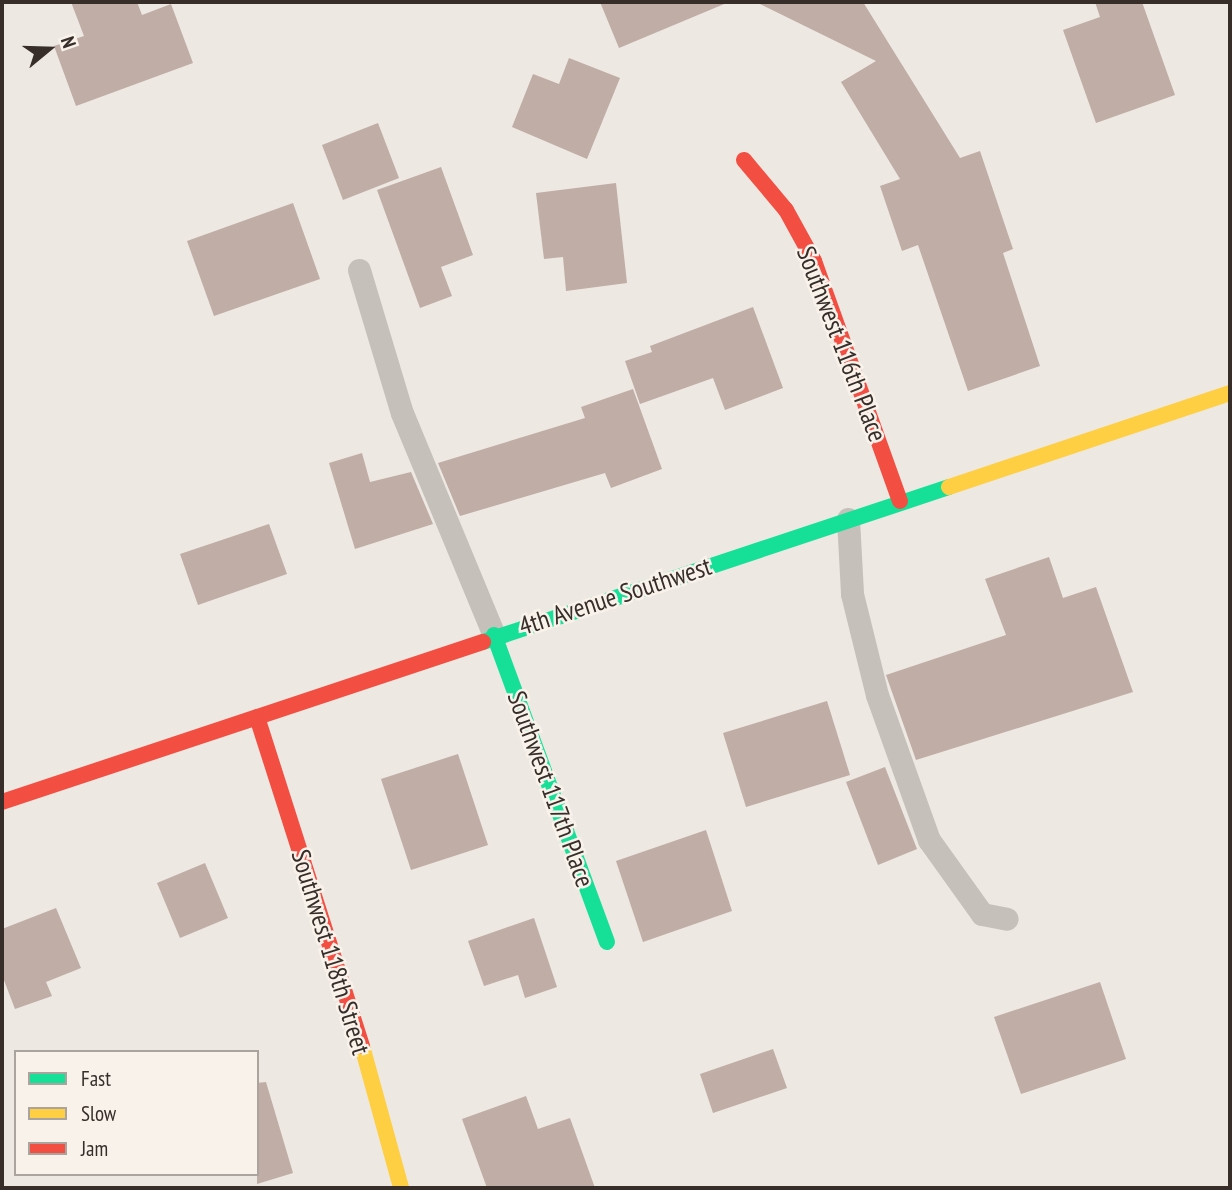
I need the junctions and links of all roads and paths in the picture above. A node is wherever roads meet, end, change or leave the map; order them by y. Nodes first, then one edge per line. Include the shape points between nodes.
1 (744, 160) dead end
2 (359, 270) dead end
3 (1230, 393) edge
4 (900, 501) junction
5 (848, 519) junction
6 (494, 635) junction
7 (257, 717) junction
8 (2, 802) edge
9 (1006, 919) dead end
10 (607, 942) dead end
11 (401, 1188) edge

1 - 4 street, Southwest 116th Place via 786,210 814,261
2 - 6 lane via 402,413
3 - 4 street, 4th Avenue Southwest
4 - 5 street, 4th Avenue Southwest
5 - 6 street, 4th Avenue Southwest
5 - 9 lane via 852,593 877,695 929,840 982,914
6 - 7 street, 4th Avenue Southwest
6 - 10 street, Southwest 117th Place
7 - 8 street, 4th Avenue Southwest
7 - 11 street, Southwest 118th Street via 354,1013 384,1141

